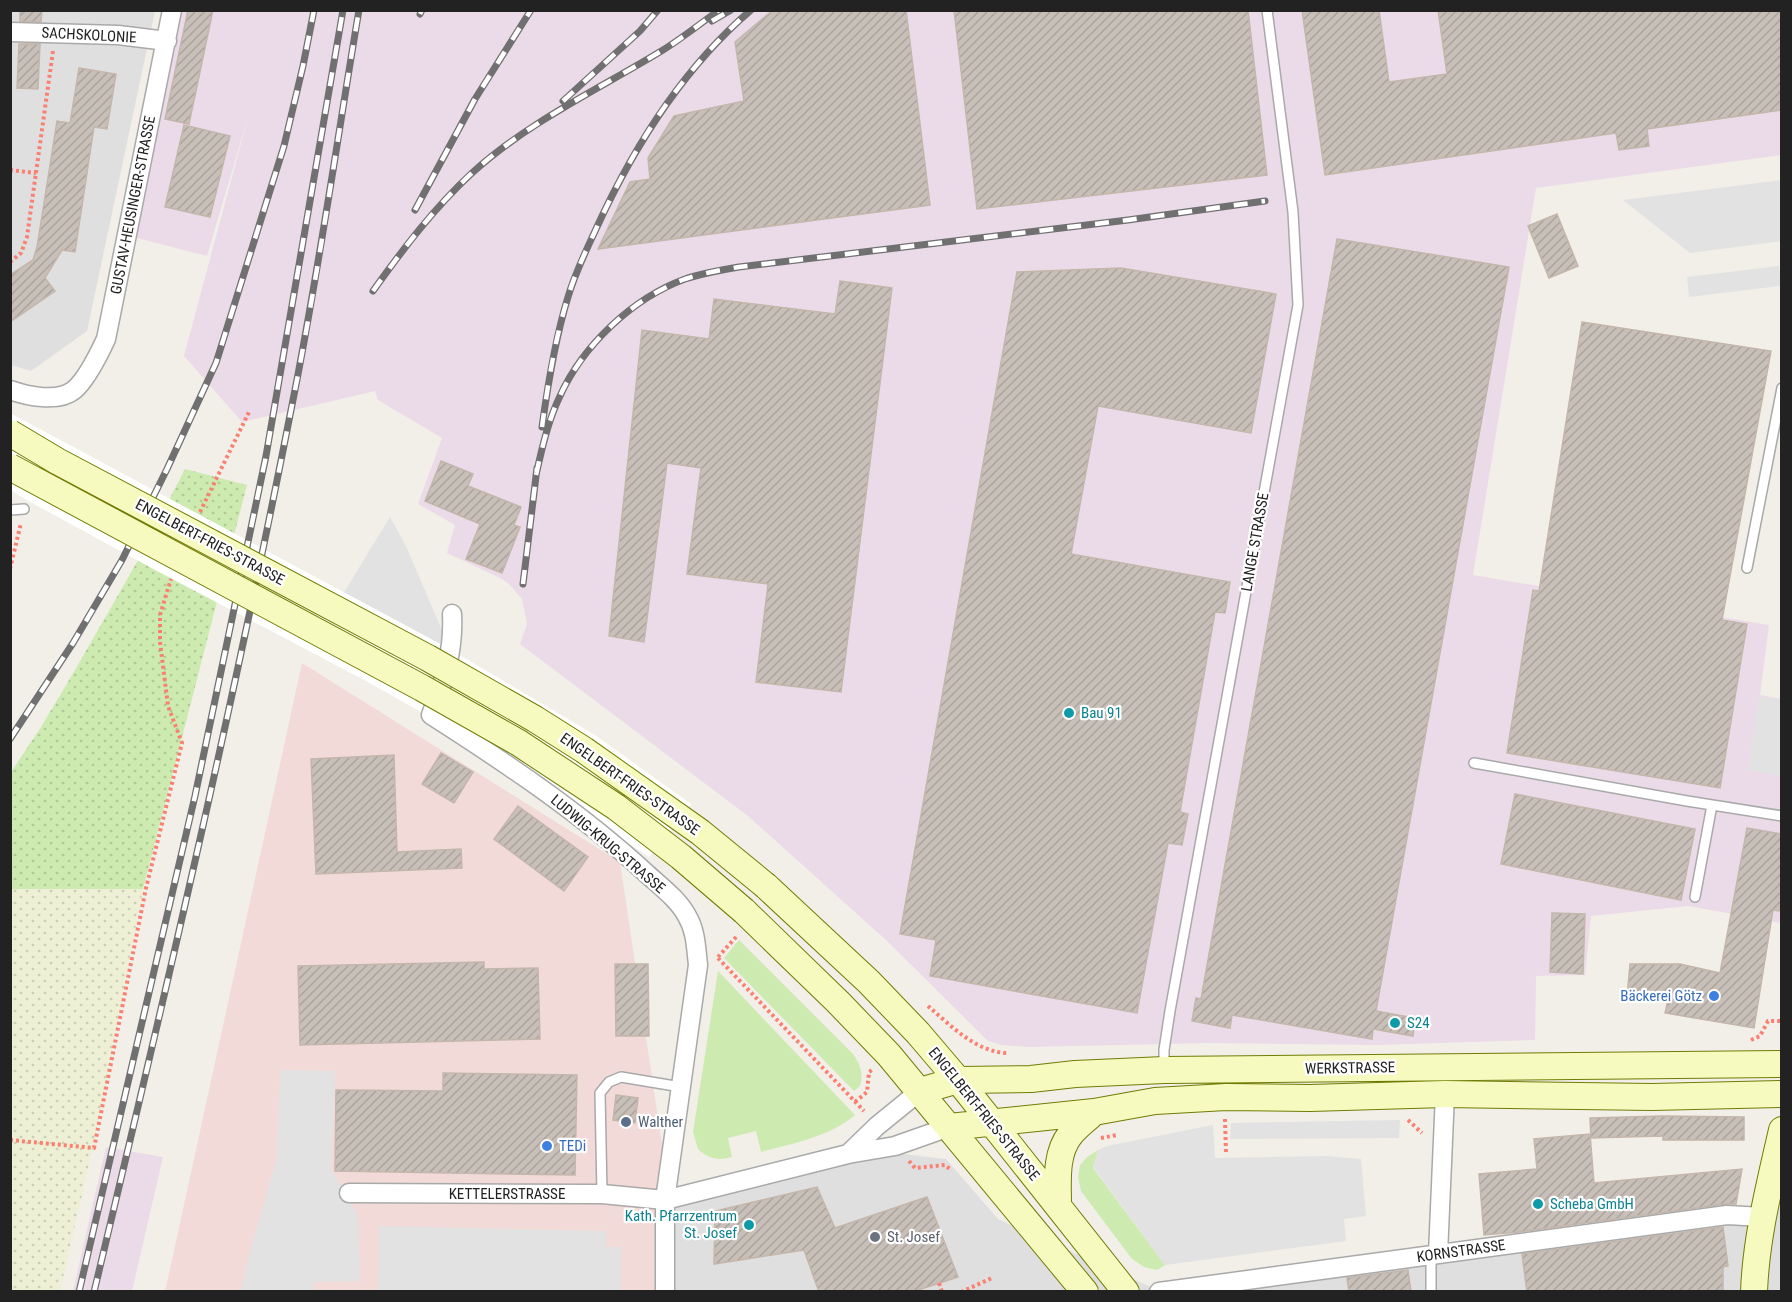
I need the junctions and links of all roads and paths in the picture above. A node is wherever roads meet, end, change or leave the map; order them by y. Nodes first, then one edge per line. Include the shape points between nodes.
1 (172, 10) edge
2 (1266, 10) edge
3 (10, 32) edge
4 (56, 33) junction
5 (166, 40) junction
6 (10, 170) edge
7 (36, 173) junction
8 (10, 262) edge
9 (1782, 388) edge
10 (10, 390) edge
11 (250, 410) dead end
12 (10, 433) edge
13 (10, 467) edge
14 (24, 509) joint
15 (10, 510) edge
16 (198, 517) dead end
17 (1747, 568) dead end
18 (10, 569) edge
19 (173, 570) dead end
20 (452, 614) dead end
21 (1474, 763) dead end
22 (1712, 805) junction
23 (1782, 816) edge
24 (1695, 897) dead end
25 (743, 921) junction
26 (1782, 1020) edge
27 (1768, 1021) dead end
28 (1782, 1064) edge
29 (1164, 1070) junction
30 (958, 1080) junction
31 (681, 1087) junction
32 (920, 1091) junction
33 (1445, 1094) junction
34 (1782, 1094) edge
35 (855, 1102) dead end
36 (1094, 1112) junction
37 (1402, 1117) dead end
38 (1226, 1120) dead end
39 (1214, 1121) dead end
40 (991, 1123) junction
41 (949, 1127) junction
42 (1782, 1130) edge
43 (1122, 1134) dead end
44 (1426, 1138) dead end
45 (10, 1140) edge
46 (1095, 1142) dead end
47 (848, 1154) junction
48 (349, 1192) dead end
49 (602, 1194) junction
50 (665, 1200) junction
51 (1058, 1204) junction
52 (1763, 1217) junction
53 (1434, 1255) junction
54 (992, 1278) dead end
55 (939, 1283) dead end
56 (665, 1292) edge
57 (942, 1292) edge
58 (961, 1292) edge
59 (1085, 1292) edge
60 (1126, 1292) edge
61 (1160, 1292) edge
62 (1431, 1292) edge
63 (1754, 1292) edge

1 - 5 street, GUSTAV-HEUSINGER-STRASSE
2 - 29 lane, LANGE STRASSE via 1293,212 1298,305 1169,1021
3 - 4 street, SACHSKOLONIE
4 - 5 street, SACHSKOLONIE
4 - 7 path
5 - 10 street, GUSTAV-HEUSINGER-STRASSE via 106,339 73,391 46,397
6 - 7 path
7 - 8 path via 27,237 21,253
9 - 17 lane
11 - 16 path
12 - 30 main road, ENGELBERT-FRIES-STRASSE, bridge via 428,658 584,750 700,832 766,885 869,982
13 - 25 main road, ENGELBERT-FRIES-STRASSE, bridge via 519,743 681,857
14 - 15 lane
14 - 18 path
19 - 45 path via 160,615 160,642 168,706 182,743 146,888 94,1148
20 - 31 street, LUDWIG-KRUG-STRASSE via 448,669 431,715 568,809 627,856 687,915 694,931 698,965
21 - 22 lane
22 - 23 lane
22 - 24 lane
25 - 32 main road, ENGELBERT-FRIES-STRASSE via 838,1002
25 - 35 path via 717,957
26 - 27 path
28 - 29 main road, WERKSTRASSE
29 - 30 main road, WERKSTRASSE
30 - 32 main road, WERKSTRASSE
30 - 40 main road, ENGELBERT-FRIES-STRASSE
31 - 49 lane via 621,1077 600,1093
31 - 50 street, LUDWIG-KRUG-STRASSE
32 - 41 main road, ENGELBERT-FRIES-STRASSE
32 - 47 street, KETTELERSTRASSE
33 - 34 main road, WERKSTRASSE
33 - 36 main road, WERKSTRASSE via 1226,1097 1155,1101
33 - 53 street
36 - 40 main road, WERKSTRASSE
36 - 51 main road via 1069,1136 1062,1150
37 - 44 path
38 - 39 path
40 - 41 main road, WERKSTRASSE
40 - 51 main road, ENGELBERT-FRIES-STRASSE
41 - 47 street, KETTELERSTRASSE via 895,1146
41 - 59 main road, ENGELBERT-FRIES-STRASSE
42 - 52 main road
43 - 46 path
47 - 50 street, KETTELERSTRASSE
48 - 49 street, KETTELERSTRASSE
49 - 50 street, KETTELERSTRASSE
50 - 56 street
51 - 60 main road, ENGELBERT-FRIES-STRASSE
52 - 53 street, KORNSTRASSE via 1727,1215
52 - 63 main road
53 - 61 street, KORNSTRASSE
53 - 62 lane
54 - 58 path
55 - 57 path

